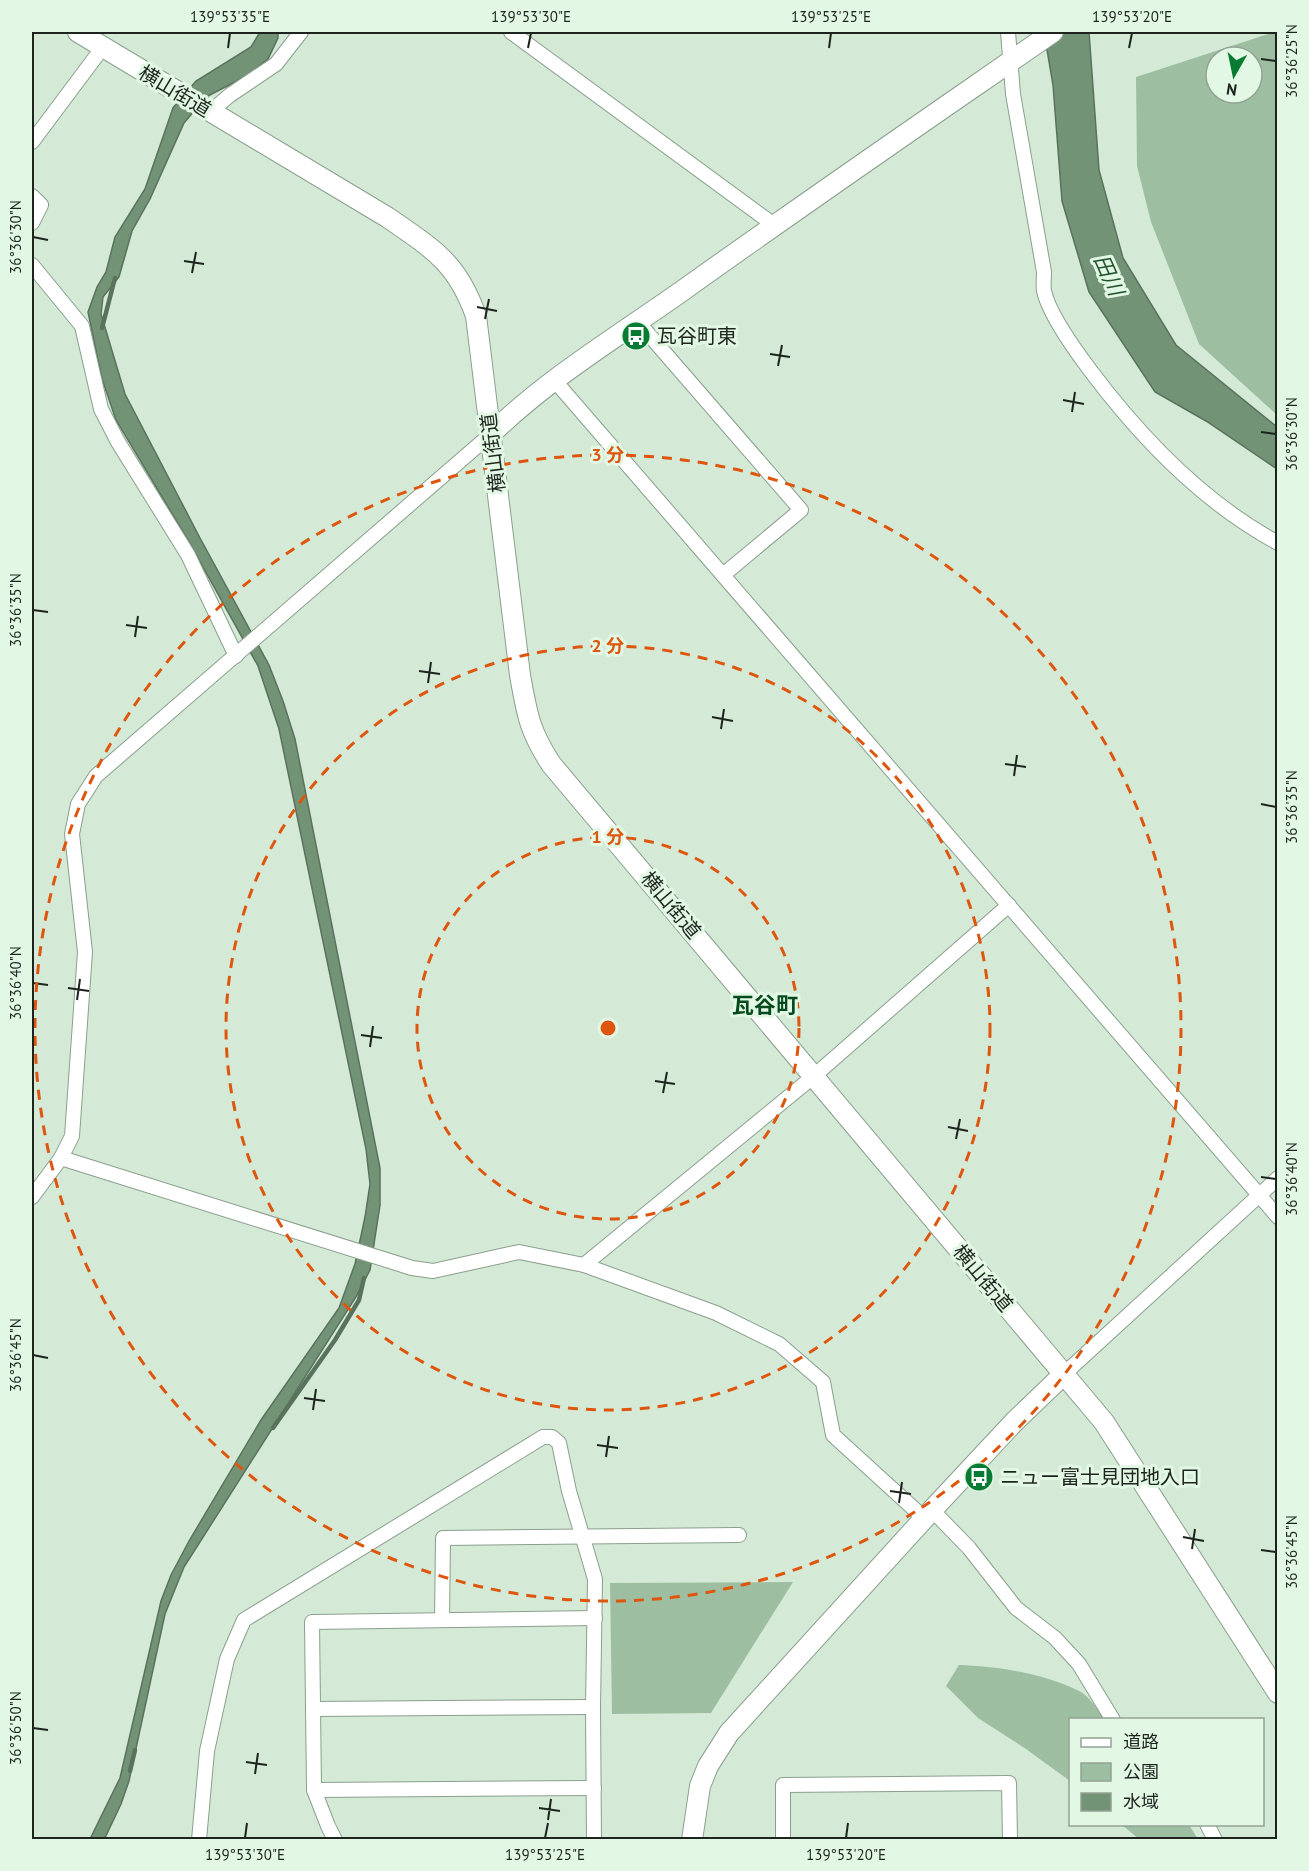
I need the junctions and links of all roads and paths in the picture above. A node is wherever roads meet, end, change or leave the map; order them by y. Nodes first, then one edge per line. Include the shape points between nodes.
1 (78, 32) edge
2 (301, 32) edge
3 (511, 32) edge
4 (1008, 32) edge
5 (1053, 32) edge
6 (103, 47) junction
7 (1013, 59) junction
8 (210, 112) junction
9 (32, 142) edge
10 (32, 196) edge
11 (32, 223) edge
12 (774, 225) junction
13 (32, 265) edge
14 (638, 322) junction
15 (555, 381) junction
16 (490, 435) junction
17 (1278, 543) edge
18 (723, 575) junction
19 (236, 656) junction
20 (1009, 905) junction
21 (813, 1076) junction
22 (61, 1158) junction
23 (1278, 1178) edge
24 (1258, 1194) junction
25 (32, 1197) edge
26 (1278, 1217) edge
27 (584, 1265) junction
28 (1064, 1374) junction
29 (928, 1514) junction
30 (739, 1536) dead end
31 (584, 1538) junction
32 (595, 1617) junction
33 (442, 1620) junction
34 (1278, 1693) edge
35 (593, 1707) junction
36 (313, 1709) junction
37 (1112, 1718) edge
38 (594, 1788) junction
39 (314, 1790) junction
40 (199, 1839) edge
41 (335, 1839) edge
42 (594, 1839) edge
43 (692, 1839) edge
44 (783, 1839) edge
45 (1010, 1839) edge

1 - 6 street, 横山街道
2 - 8 street via 276,64
3 - 12 street
4 - 7 street
5 - 7 street
6 - 8 street, 横山街道
6 - 9 street
7 - 12 street
7 - 17 street via 1014,94 1044,292 1057,321 1115,404 1155,448 1248,527
8 - 16 street, 横山街道 via 387,217 427,245 453,270 476,316
10 - 11 street via 40,205
12 - 14 street
13 - 19 street via 82,326 101,410 188,555
14 - 15 street
14 - 18 street via 801,510
15 - 16 street
15 - 18 street
16 - 19 street
16 - 21 street, 横山街道 via 520,675 528,721 537,742 551,764
18 - 20 street
19 - 22 street via 96,776 78,804 72,834 85,952 72,1136
20 - 21 street
20 - 24 street
21 - 27 street
21 - 28 street, 横山街道
22 - 25 street
22 - 27 street via 412,1268 433,1271 519,1252
23 - 24 street
24 - 26 street
24 - 28 street
27 - 29 street via 716,1313 779,1344 822,1382 833,1435
28 - 29 street
28 - 34 street, 横山街道 via 1104,1422
29 - 37 street via 969,1548 1016,1608 1055,1638 1079,1664
29 - 43 street via 729,1733 700,1786
30 - 31 street
31 - 32 street via 595,1580
31 - 33 street via 443,1538
31 - 40 street via 559,1443 552,1437 543,1437 244,1620 227,1659 207,1751
32 - 33 street
32 - 35 street
33 - 36 street via 312,1622
35 - 36 street
35 - 38 street
36 - 39 street
38 - 39 street
38 - 42 street
39 - 41 street
44 - 45 street via 783,1785 1009,1783

